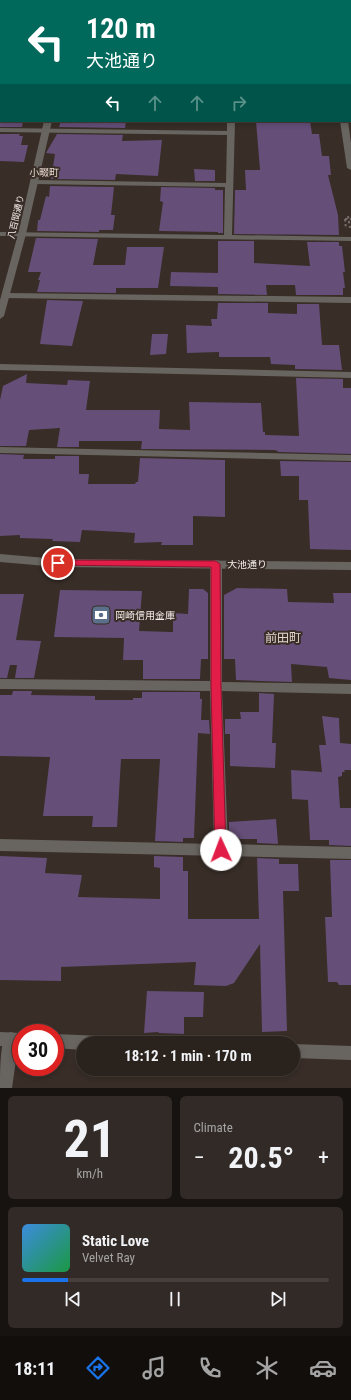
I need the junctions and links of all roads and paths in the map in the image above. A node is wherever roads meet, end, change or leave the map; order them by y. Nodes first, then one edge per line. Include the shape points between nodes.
1 (48, 122) edge
2 (231, 122) edge
3 (344, 122) edge
4 (0, 130) edge
5 (46, 130) junction
6 (231, 133) junction
7 (351, 168) edge
8 (34, 182) junction
9 (229, 184) junction
10 (348, 216) dead end
11 (351, 219) edge
12 (0, 234) edge
13 (22, 234) junction
14 (228, 238) junction
15 (351, 239) edge
16 (7, 296) junction
17 (351, 300) edge
18 (0, 316) edge
19 (0, 367) edge
20 (351, 375) edge
21 (0, 450) edge
22 (351, 458) edge
23 (0, 558) edge
24 (216, 564) junction
25 (351, 566) edge
26 (0, 684) edge
27 (216, 686) junction
28 (351, 689) edge
29 (0, 845) edge
30 (221, 850) junction
31 (351, 853) edge
32 (10, 1039) edge
33 (64, 1041) edge
34 (76, 1042) edge
35 (300, 1051) edge
36 (351, 1054) edge
37 (4, 1088) edge

1 - 5 street, 八百間通り
2 - 6 street
3 - 7 street
4 - 5 street
5 - 6 street
5 - 8 street, 八百間通り
6 - 9 street
8 - 9 street
8 - 13 street, 八百間通り
9 - 14 street
10 - 11 path, bridge via 351,231 346,231 345,219
12 - 13 street
13 - 14 street
13 - 16 street, 八百間通り
14 - 15 street
16 - 17 street
16 - 18 street, 八百間通り
19 - 20 street
21 - 22 street
23 - 24 street, 大池通り via 58,563
24 - 25 street, 大池通り
24 - 27 street
26 - 27 street
27 - 28 street
27 - 30 street
29 - 30 street
30 - 31 street
32 - 37 street
33 - 34 street
35 - 36 street

